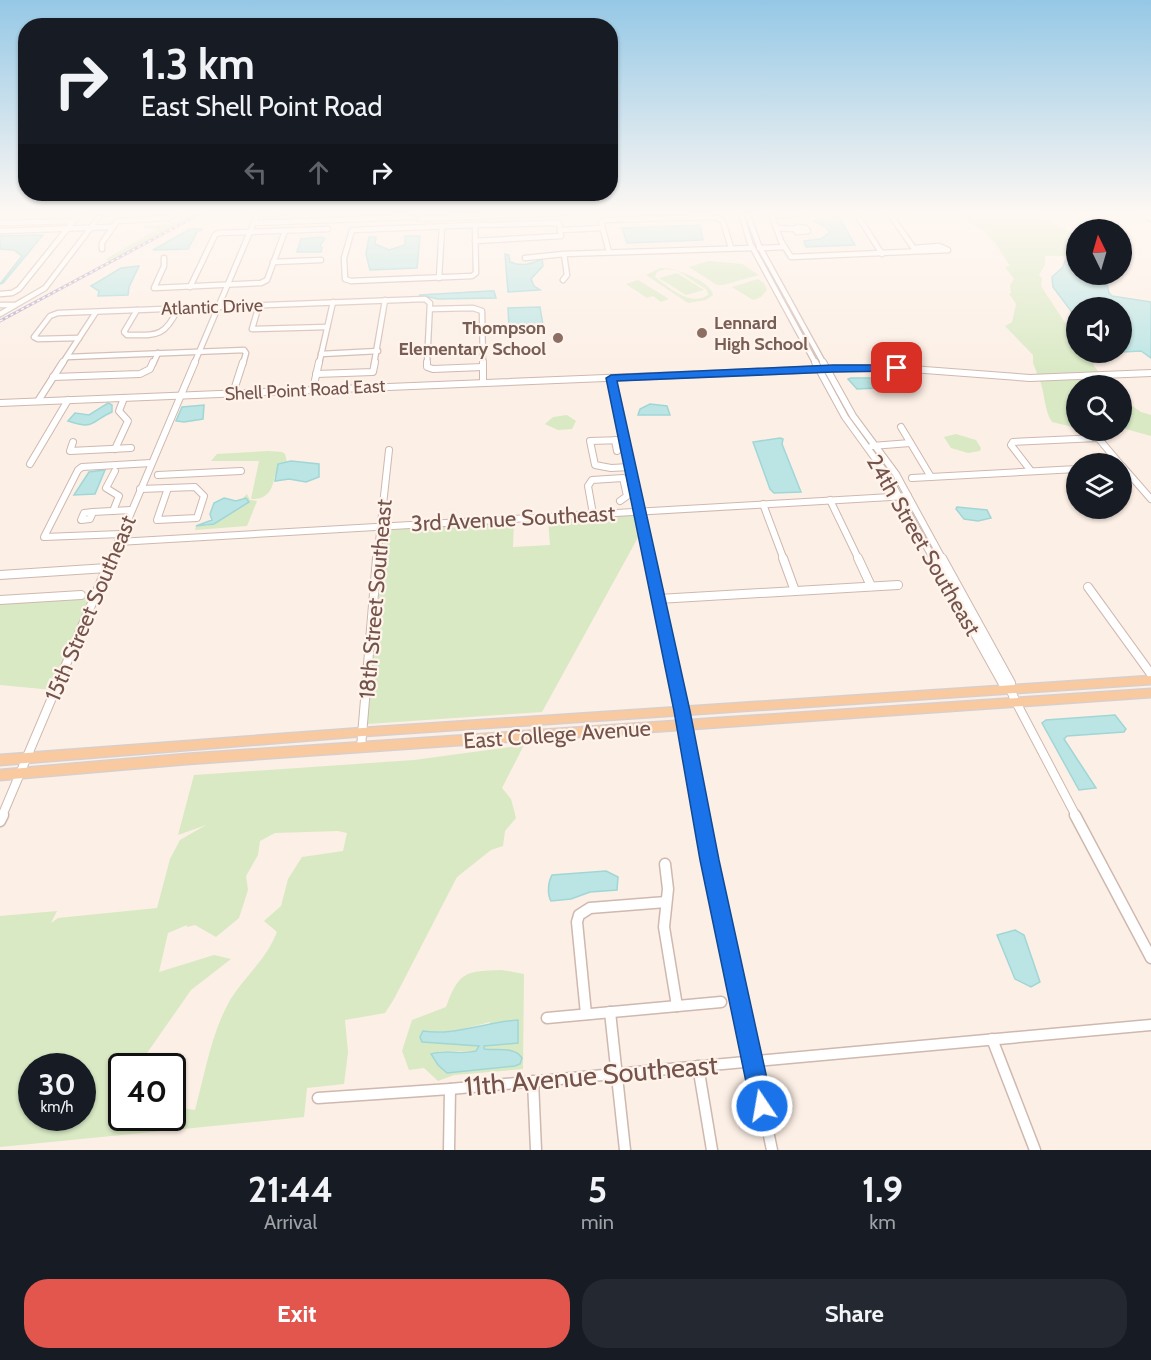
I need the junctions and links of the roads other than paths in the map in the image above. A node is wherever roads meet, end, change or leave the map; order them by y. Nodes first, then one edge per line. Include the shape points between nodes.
1 (37, 267) edge
2 (61, 267) edge
3 (164, 267) edge
4 (200, 267) edge
5 (235, 267) edge
6 (271, 267) edge
7 (344, 267) edge
8 (440, 267) edge
9 (475, 267) edge
10 (566, 267) edge
11 (762, 267) edge
12 (771, 267) edge
13 (439, 278) junction
14 (563, 280) dead end
15 (227, 286) junction
16 (190, 287) junction
17 (0, 294) edge
18 (385, 300) junction
19 (333, 302) junction
20 (0, 305) edge
21 (17, 305) junction
22 (259, 305) junction
23 (219, 307) junction
24 (178, 309) junction
25 (430, 309) junction
26 (137, 310) junction
27 (96, 312) junction
28 (0, 314) edge
29 (327, 327) junction
30 (79, 338) junction
31 (378, 351) junction
32 (200, 352) junction
33 (158, 353) junction
34 (321, 354) junction
35 (67, 357) junction
36 (483, 367) junction
37 (820, 369) junction
38 (829, 369) junction
39 (1151, 373) edge
40 (316, 374) junction
41 (53, 377) junction
42 (611, 378) junction
43 (483, 382) junction
44 (313, 389) junction
45 (233, 393) junction
46 (180, 395) junction
47 (124, 398) junction
48 (68, 400) junction
49 (38, 401) junction
50 (0, 403) edge
51 (901, 427) dead end
52 (615, 440) junction
53 (624, 440) junction
54 (73, 442) dead end
55 (908, 443) junction
56 (878, 445) junction
57 (866, 446) junction
58 (131, 448) dead end
59 (115, 449) junction
60 (389, 450) dead end
61 (617, 451) dead end
62 (1110, 453) edge
63 (151, 463) junction
64 (30, 464) dead end
65 (630, 467) junction
66 (1066, 469) edge
67 (115, 471) dead end
68 (242, 471) dead end
69 (1031, 471) junction
70 (200, 473) junction
71 (158, 475) dead end
72 (912, 477) dead end
73 (931, 477) junction
74 (1132, 478) edge
75 (168, 487) junction
76 (195, 487) junction
77 (140, 489) junction
78 (636, 495) junction
79 (627, 496) junction
80 (899, 496) junction
81 (908, 496) junction
82 (1151, 499) edge
83 (830, 500) junction
84 (620, 501) dead end
85 (763, 504) junction
86 (131, 510) junction
87 (113, 511) junction
88 (639, 511) junction
89 (84, 513) dead end
90 (593, 514) junction
91 (381, 526) junction
92 (119, 538) junction
93 (108, 568) junction
94 (0, 575) edge
95 (898, 585) dead end
96 (871, 586) junction
97 (1088, 587) dead end
98 (795, 591) junction
99 (81, 595) dead end
100 (658, 599) junction
101 (0, 600) edge
102 (1151, 674) edge
103 (1151, 680) edge
104 (1010, 689) junction
105 (1151, 693) edge
106 (1016, 702) junction
107 (682, 711) junction
108 (685, 725) junction
109 (363, 732) junction
110 (361, 747) junction
111 (27, 758) junction
112 (0, 760) edge
113 (21, 774) junction
114 (0, 775) edge
115 (0, 821) edge
116 (665, 864) dead end
117 (666, 902) junction
118 (1151, 958) edge
119 (721, 1002) dead end
120 (677, 1006) junction
121 (610, 1012) junction
122 (586, 1014) junction
123 (547, 1018) dead end
124 (1151, 1025) edge
125 (992, 1039) junction
126 (753, 1062) junction
127 (698, 1066) junction
128 (617, 1074) junction
129 (533, 1081) junction
130 (450, 1089) junction
131 (318, 1098) dead end
132 (449, 1150) edge
133 (536, 1150) edge
134 (625, 1150) edge
135 (712, 1150) edge
136 (772, 1150) edge
137 (1035, 1150) edge

1 - 17 street via 20,289
2 - 21 street via 45,288
3 - 16 street via 154,288
4 - 16 street
5 - 15 street, 15th Street Southeast
6 - 15 street via 265,282
7 - 13 street via 345,279 351,281
8 - 13 street
9 - 13 street via 475,274 469,277
10 - 14 street
11 - 37 street, 24th Street Southeast
12 - 38 street, 24th Street Southeast
15 - 16 street
15 - 23 street, 15th Street Southeast
18 - 19 street, Atlantic Drive
18 - 25 street, Atlantic Drive via 425,299 430,301
18 - 31 street
19 - 22 street, Atlantic Drive
19 - 29 street
20 - 21 street
21 - 28 street
22 - 23 street, Atlantic Drive
22 - 29 street via 252,329
23 - 24 street, Atlantic Drive
23 - 32 street, 15th Street Southeast
24 - 26 street, Atlantic Drive
24 - 26 street via 169,329 162,334 127,335 124,332
25 - 36 street via 481,309
25 - 36 street via 427,367
26 - 27 street, Atlantic Drive
27 - 30 street
27 - 30 street, Atlantic Drive via 50,316 34,337
29 - 34 street
30 - 35 street
31 - 34 street
31 - 40 street via 373,372
32 - 33 street
32 - 45 street via 246,352
32 - 46 street, 15th Street Southeast
33 - 35 street
33 - 41 street via 150,369 140,374
34 - 40 street
35 - 41 street
36 - 43 street
37 - 38 street, Shell Point Road East
37 - 42 street, Shell Point Road East
37 - 57 street, 24th Street Southeast via 845,417
38 - 39 street, Shell Point Road East via 897,368 1023,378
38 - 56 street, 24th Street Southeast via 853,416
40 - 44 street
41 - 49 street
42 - 43 street, Shell Point Road East
42 - 53 street
43 - 44 street, Shell Point Road East
44 - 45 street, Shell Point Road East
45 - 46 street, Shell Point Road East
46 - 47 street, Shell Point Road East
46 - 63 street, 15th Street Southeast
47 - 48 street, Shell Point Road East
47 - 59 street via 119,411 128,421
48 - 49 street, Shell Point Road East
48 - 64 street
49 - 50 street, Shell Point Road East
51 - 55 street
52 - 53 street
52 - 61 street
52 - 65 street via 590,441 595,465
53 - 65 street
54 - 59 street via 70,451
55 - 56 street
55 - 73 street
56 - 57 street
56 - 81 street, 24th Street Southeast
57 - 80 street, 24th Street Southeast
58 - 59 street
60 - 91 street, 18th Street Southeast
62 - 69 street via 1096,436 1013,442 1011,446
63 - 77 street, 15th Street Southeast
63 - 92 street, 3rd Avenue Southeast via 82,467 44,537
65 - 78 street
66 - 69 street
67 - 87 street via 106,488 119,496
68 - 70 street
69 - 73 street
70 - 71 street
70 - 76 street
72 - 73 street
74 - 82 street
75 - 76 street
75 - 76 street via 157,520 197,518 204,496
75 - 77 street
77 - 86 street, 15th Street Southeast
78 - 79 street
78 - 88 street
79 - 84 street
79 - 90 street via 623,478 592,480 588,486
80 - 81 street, 3rd Avenue Southeast
80 - 83 street, 3rd Avenue Southeast
80 - 104 street, 24th Street Southeast via 1003,684
81 - 104 street, 24th Street Southeast via 1011,683
83 - 85 street, 3rd Avenue Southeast
83 - 96 street
85 - 88 street, 3rd Avenue Southeast
85 - 98 street
86 - 87 street
86 - 92 street, 15th Street Southeast
87 - 89 street via 93,512 90,519 81,520
88 - 90 street, 3rd Avenue Southeast
88 - 100 street
90 - 91 street, 3rd Avenue Southeast
91 - 92 street, 3rd Avenue Southeast
91 - 109 street, 18th Street Southeast
92 - 93 street, 15th Street Southeast
93 - 94 street
93 - 111 street, 15th Street Southeast
95 - 96 street
96 - 98 street
97 - 102 street
98 - 100 street
99 - 101 street
100 - 107 street
103 - 104 main road, East College Avenue
104 - 106 street, 24th Street Southeast
104 - 107 main road, East College Avenue
105 - 106 main road, East College Avenue
106 - 108 main road, East College Avenue
106 - 118 street, 24th Street Southeast
107 - 108 street
107 - 109 main road, East College Avenue
108 - 110 main road, East College Avenue
108 - 126 street
109 - 110 street, 18th Street Southeast
109 - 111 main road, East College Avenue
110 - 113 main road, East College Avenue
111 - 112 main road, East College Avenue
111 - 113 street, 15th Street Southeast
113 - 114 main road, East College Avenue
113 - 115 street, 15th Street Southeast
116 - 117 street via 669,889
117 - 120 street via 663,927
117 - 122 street via 590,908 579,915
119 - 120 street
120 - 121 street
121 - 122 street
121 - 128 street
122 - 123 street
124 - 125 street, 11th Avenue Southeast
125 - 126 street, 11th Avenue Southeast
125 - 137 street
126 - 127 street, 11th Avenue Southeast
126 - 136 street
127 - 128 street, 11th Avenue Southeast
127 - 135 street
128 - 129 street, 11th Avenue Southeast
128 - 134 street
129 - 130 street, 11th Avenue Southeast
129 - 133 street
130 - 131 street, 11th Avenue Southeast
130 - 132 street

